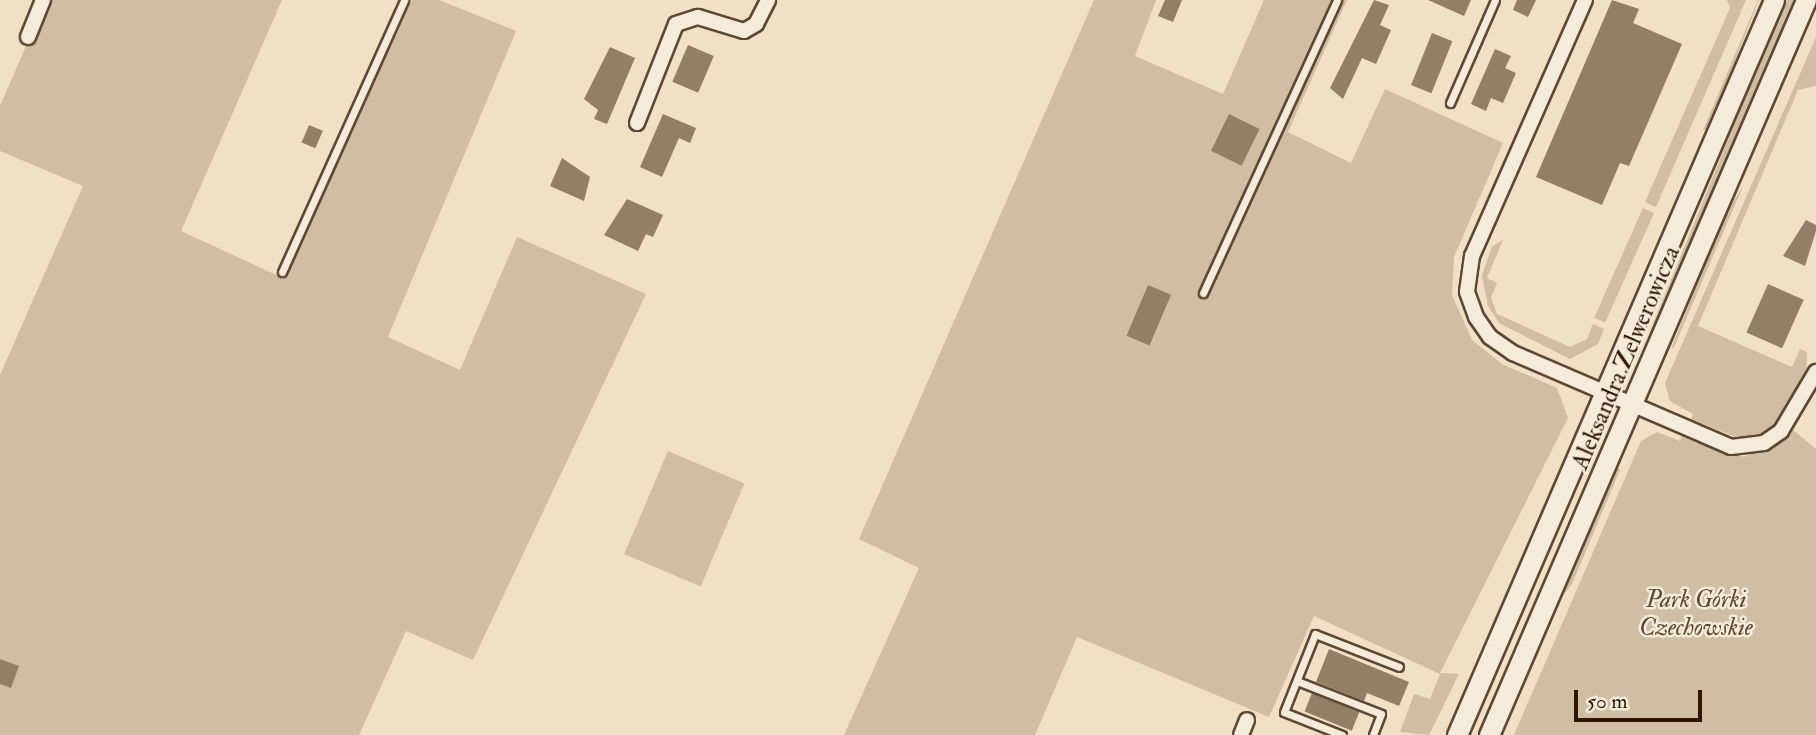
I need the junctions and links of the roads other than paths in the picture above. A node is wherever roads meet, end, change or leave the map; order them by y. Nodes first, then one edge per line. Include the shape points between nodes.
1 (43, 0) edge
2 (404, 0) edge
3 (768, 0) edge
4 (1337, 0) edge
5 (1496, 0) edge
6 (1585, 0) edge
7 (1774, 0) edge
8 (1806, 0) edge
9 (1816, 2) edge
10 (1796, 23) junction
11 (27, 37) dead end
12 (1450, 103) dead end
13 (637, 122) dead end
14 (282, 272) dead end
15 (1203, 293) dead end
16 (1816, 372) edge
17 (1605, 391) junction
18 (1634, 404) junction
19 (1399, 667) dead end
20 (1297, 681) junction
21 (1247, 720) dead end
22 (1241, 735) edge
23 (1342, 735) edge
24 (1373, 735) edge
25 (1457, 735) edge
26 (1489, 735) edge

1 - 11 street
2 - 14 lane
3 - 13 street via 756,24 744,31 698,17 676,24
4 - 15 lane
5 - 12 lane
6 - 17 street via 1472,256 1467,292 1476,317 1500,346
7 - 17 street, Aleksandra Zelwerowicza
8 - 10 street, Aleksandra Zelwerowicza
9 - 10 lane
10 - 18 street, Aleksandra Zelwerowicza
16 - 18 street via 1781,431 1746,447 1731,447
17 - 18 street
17 - 25 street, Aleksandra Zelwerowicza
18 - 26 street, Aleksandra Zelwerowicza
19 - 20 lane via 1315,634
20 - 23 lane via 1284,712
20 - 24 lane via 1381,714
21 - 22 street

